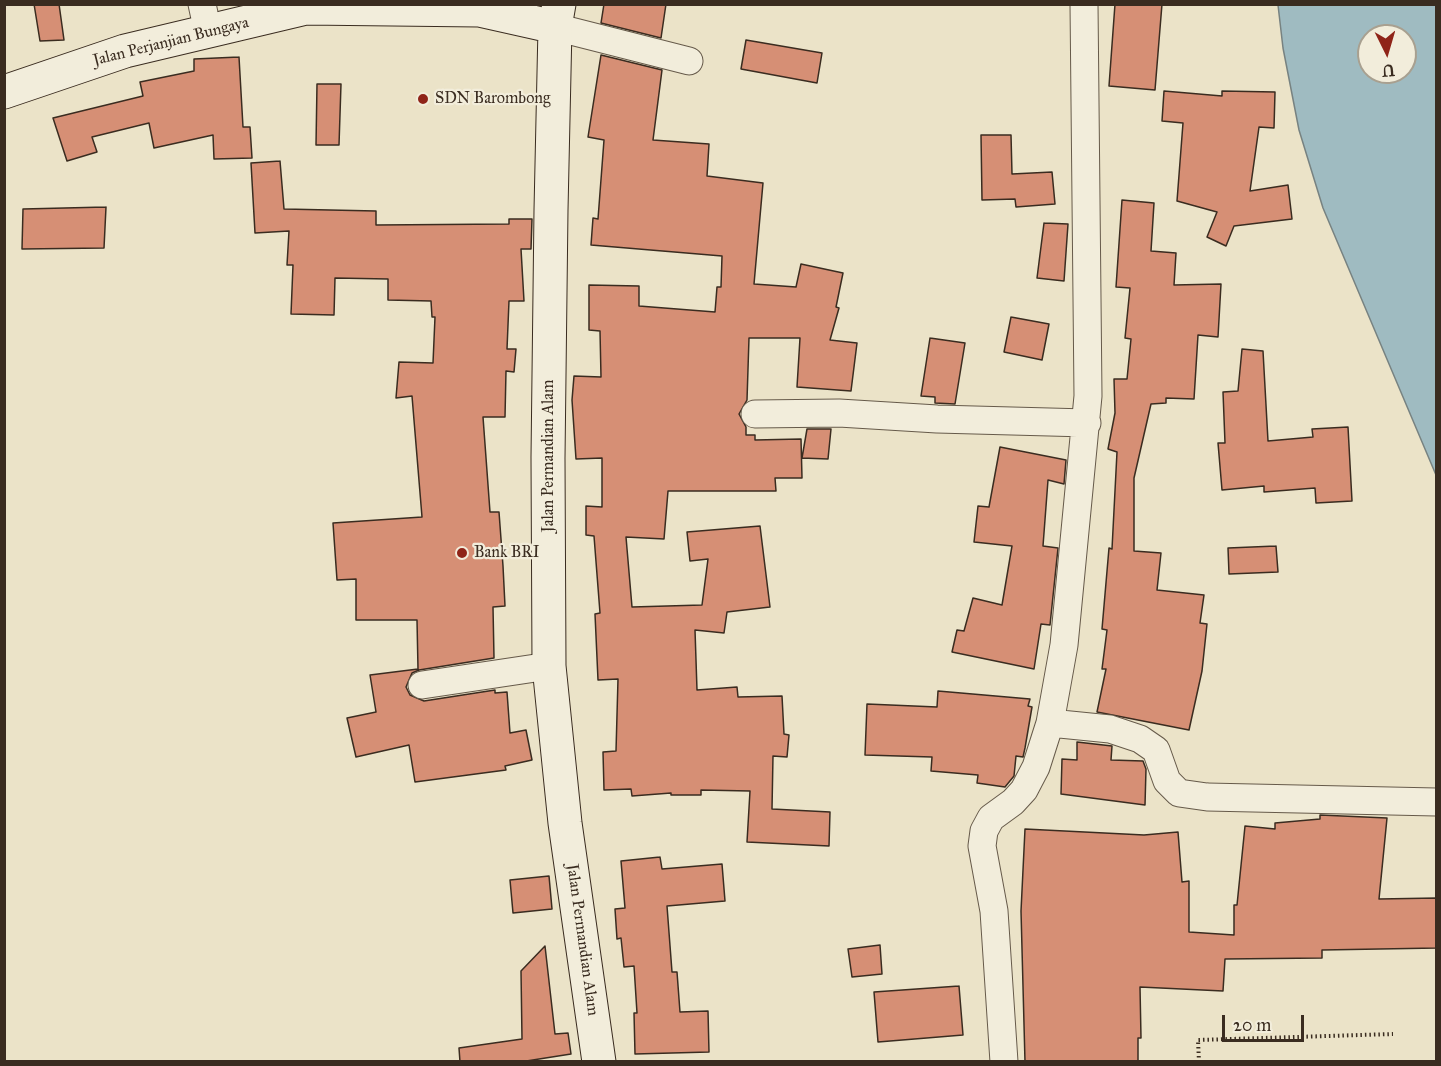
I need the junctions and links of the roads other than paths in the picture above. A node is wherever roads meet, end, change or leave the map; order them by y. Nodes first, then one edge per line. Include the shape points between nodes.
1 (1084, 4) edge
2 (306, 6) edge
3 (557, 16) edge
4 (205, 18) edge
5 (689, 61) dead end
6 (4, 92) edge
7 (754, 414) dead end
8 (1087, 423) junction
9 (549, 666) junction
10 (422, 685) dead end
11 (1050, 723) junction
12 (1437, 802) edge
13 (600, 1062) edge
14 (1004, 1062) edge

1 - 8 street
2 - 3 main road, Jalan Perjanjian Bungaya
2 - 4 main road, Jalan Perjanjian Bungaya
3 - 5 street
3 - 9 main road, Jalan Permandian Alam via 548,458
4 - 6 main road, Jalan Perjanjian Bungaya
7 - 8 street via 839,413
8 - 11 street via 1064,645
9 - 10 street
9 - 13 main road, Jalan Permandian Alam via 565,823
11 - 12 street via 1110,729 1150,744 1158,753 1167,781 1179,793
11 - 14 street via 1024,790 997,812 984,831 982,846 994,911

